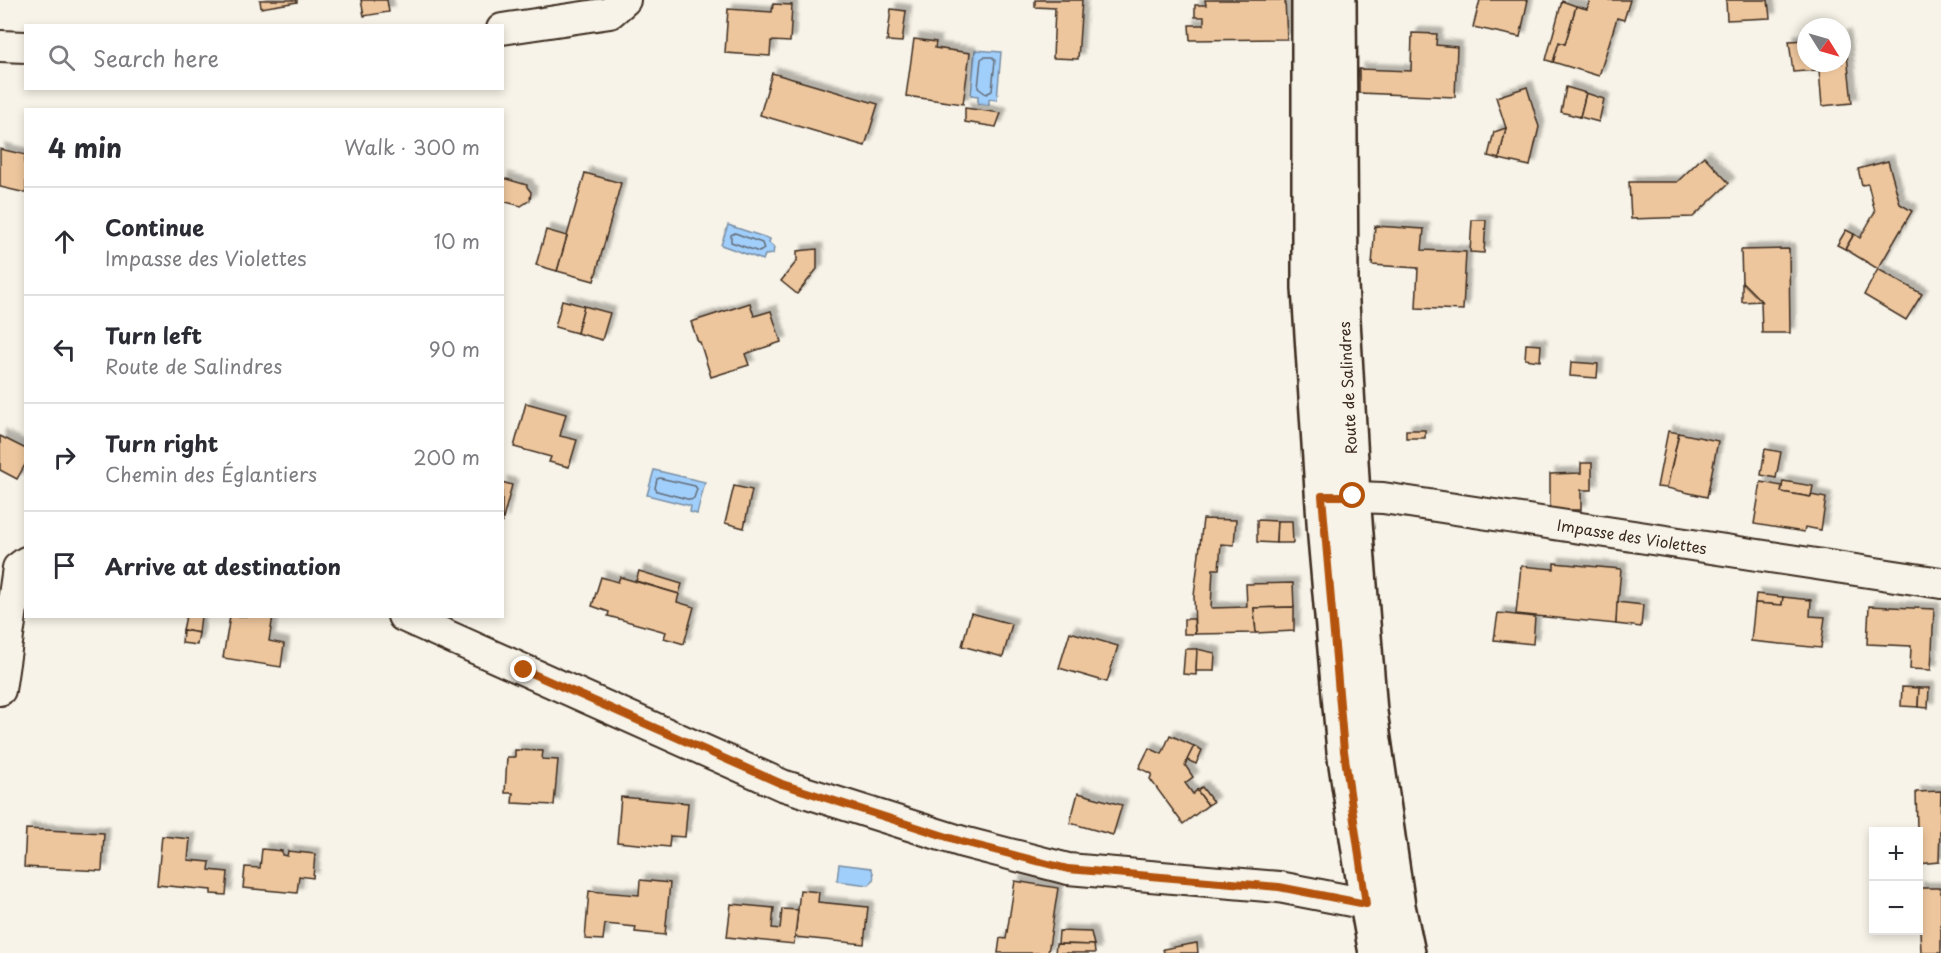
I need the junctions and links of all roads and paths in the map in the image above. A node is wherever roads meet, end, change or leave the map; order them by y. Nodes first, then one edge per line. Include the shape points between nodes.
1 (625, 0) edge
2 (1309, 0) edge
3 (1339, 0) edge
4 (504, 29) edge
5 (0, 46) edge
6 (24, 47) edge
7 (1337, 496) junction
8 (24, 564) edge
9 (1941, 583) edge
10 (408, 618) edge
11 (0, 690) edge
12 (1382, 905) junction
13 (1376, 953) edge
14 (1408, 953) edge

1 - 4 street via 610,12
2 - 7 main road, Route de Salindres via 1309,288
3 - 7 main road, Route de Salindres via 1341,285
5 - 6 street
7 - 9 street, Impasse des Violettes via 1383,498
7 - 12 main road, Route de Salindres via 1344,751
8 - 11 street via 18,568
10 - 12 street via 782,784 963,842 1068,869 1279,887
12 - 13 main road, Route de Salindres
12 - 14 main road, Route de Salindres

